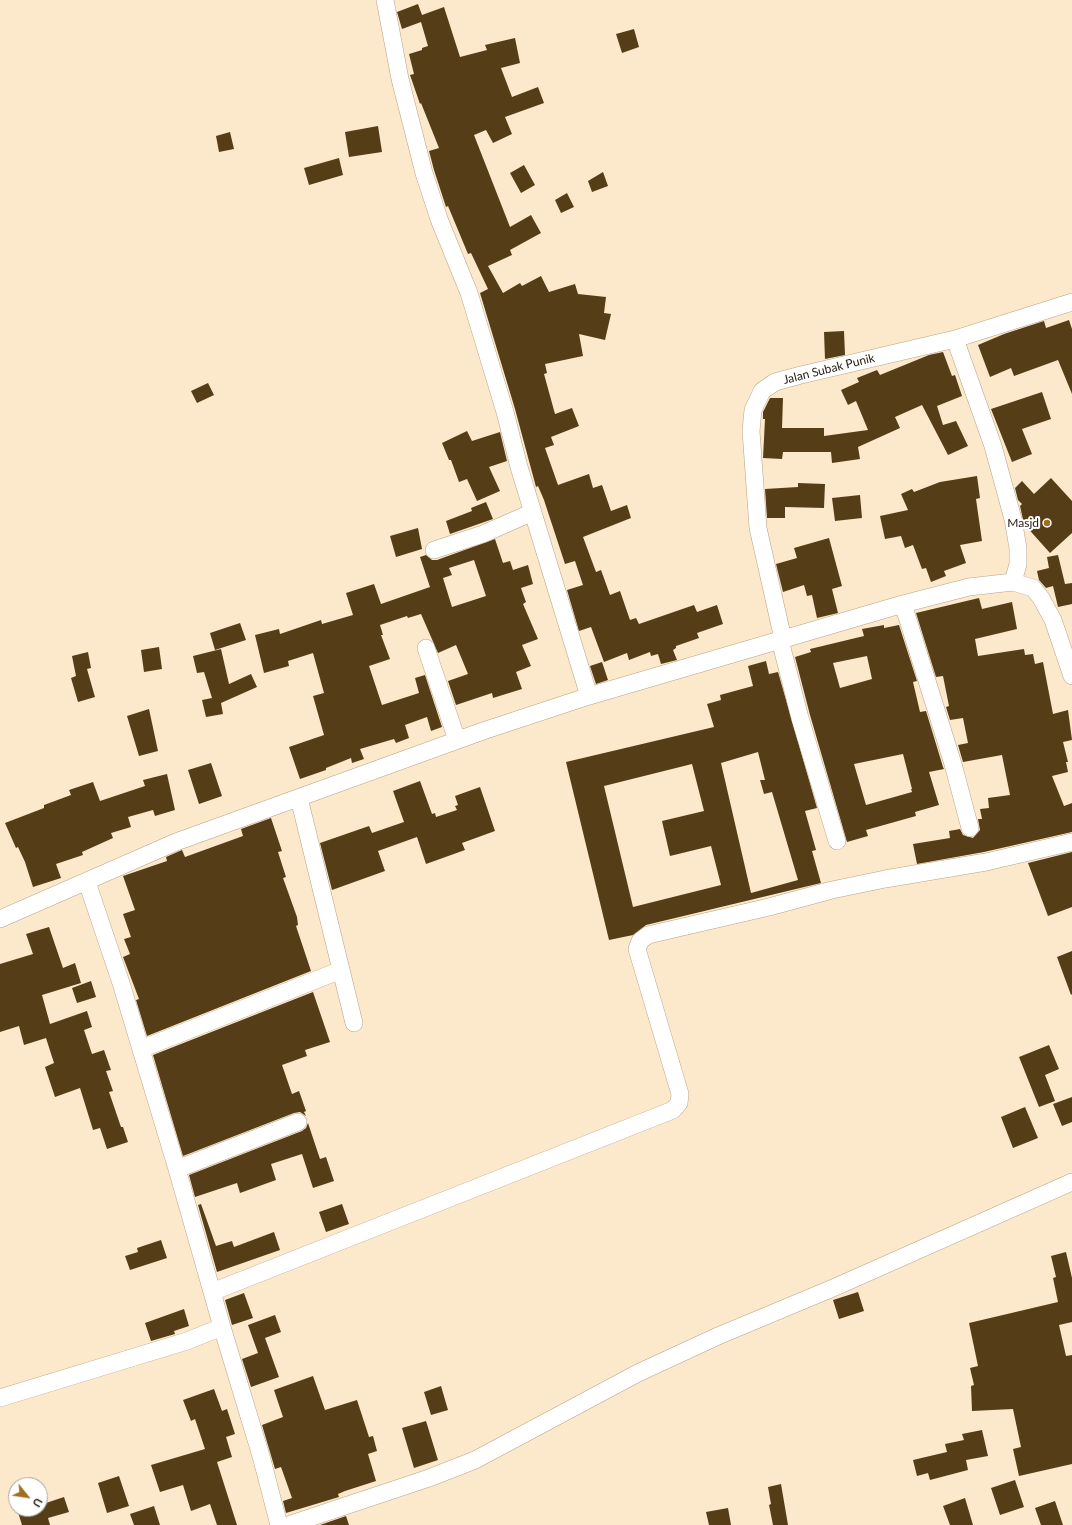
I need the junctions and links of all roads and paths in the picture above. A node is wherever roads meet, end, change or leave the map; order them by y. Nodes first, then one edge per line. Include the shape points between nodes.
1 (385, 0) edge
2 (1072, 302) edge
3 (955, 339) junction
4 (533, 512) junction
5 (434, 550) dead end
6 (1013, 582) junction
7 (902, 604) junction
8 (782, 639) junction
9 (426, 648) dead end
10 (1071, 667) edge
11 (589, 696) junction
12 (456, 740) junction
13 (299, 798) junction
14 (970, 828) dead end
15 (836, 841) dead end
16 (1072, 842) edge
17 (87, 882) junction
18 (0, 919) edge
19 (341, 970) junction
20 (354, 1023) dead end
21 (141, 1049) junction
22 (298, 1122) dead end
23 (177, 1169) junction
24 (1072, 1182) edge
25 (212, 1292) junction
26 (222, 1327) junction
27 (0, 1398) edge
28 (279, 1525) edge
29 (288, 1525) edge

1 - 4 street via 400,79 424,173 439,219 469,293
2 - 3 street, Jalan Subak Punik
3 - 6 street via 993,446 1013,519 1018,564
3 - 8 street, Jalan Subak Punik via 775,382 762,392 756,401 751,431 758,528
4 - 5 street via 489,532
4 - 11 street
6 - 7 street via 969,587
6 - 10 street via 1033,588 1041,598 1053,620
7 - 8 street
7 - 14 street via 951,756
8 - 11 street
8 - 15 street, Jalan Subak Punik via 810,754
9 - 12 street
11 - 12 street
12 - 13 street
13 - 17 street via 176,842
13 - 19 street
16 - 25 street via 986,862 840,888 648,935 640,941 637,949 680,1094 679,1103 673,1110
17 - 18 street
17 - 21 street
19 - 20 street
19 - 21 street
21 - 23 street
22 - 23 street
23 - 25 street
24 - 29 street via 638,1373 475,1460
25 - 26 street
26 - 27 street via 187,1341
26 - 28 street

